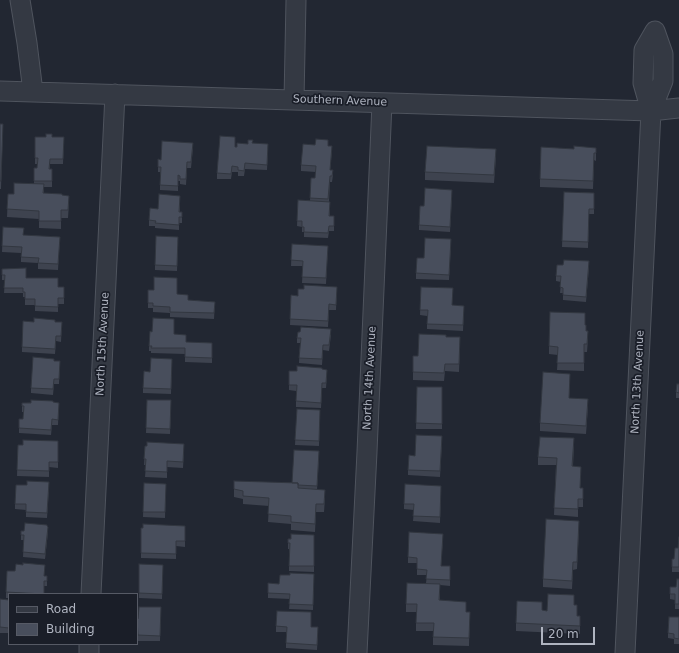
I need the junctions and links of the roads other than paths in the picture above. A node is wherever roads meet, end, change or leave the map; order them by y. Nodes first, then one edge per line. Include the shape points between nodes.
1 (20, 0) edge
2 (296, 0) edge
3 (0, 91) edge
4 (32, 92) junction
5 (115, 94) junction
6 (294, 100) junction
7 (382, 103) junction
8 (679, 108) edge
9 (651, 112) junction
10 (91, 593) edge
11 (356, 653) edge
12 (625, 653) edge

1 - 4 street
2 - 6 street
3 - 4 street, Southern Avenue
4 - 5 street, Southern Avenue
5 - 6 street, Southern Avenue
5 - 10 street, North 15th Avenue
6 - 7 street, Southern Avenue
7 - 9 street, Southern Avenue
7 - 11 street, North 14th Avenue
8 - 9 street, Southern Avenue
9 - 12 street, North 13th Avenue

